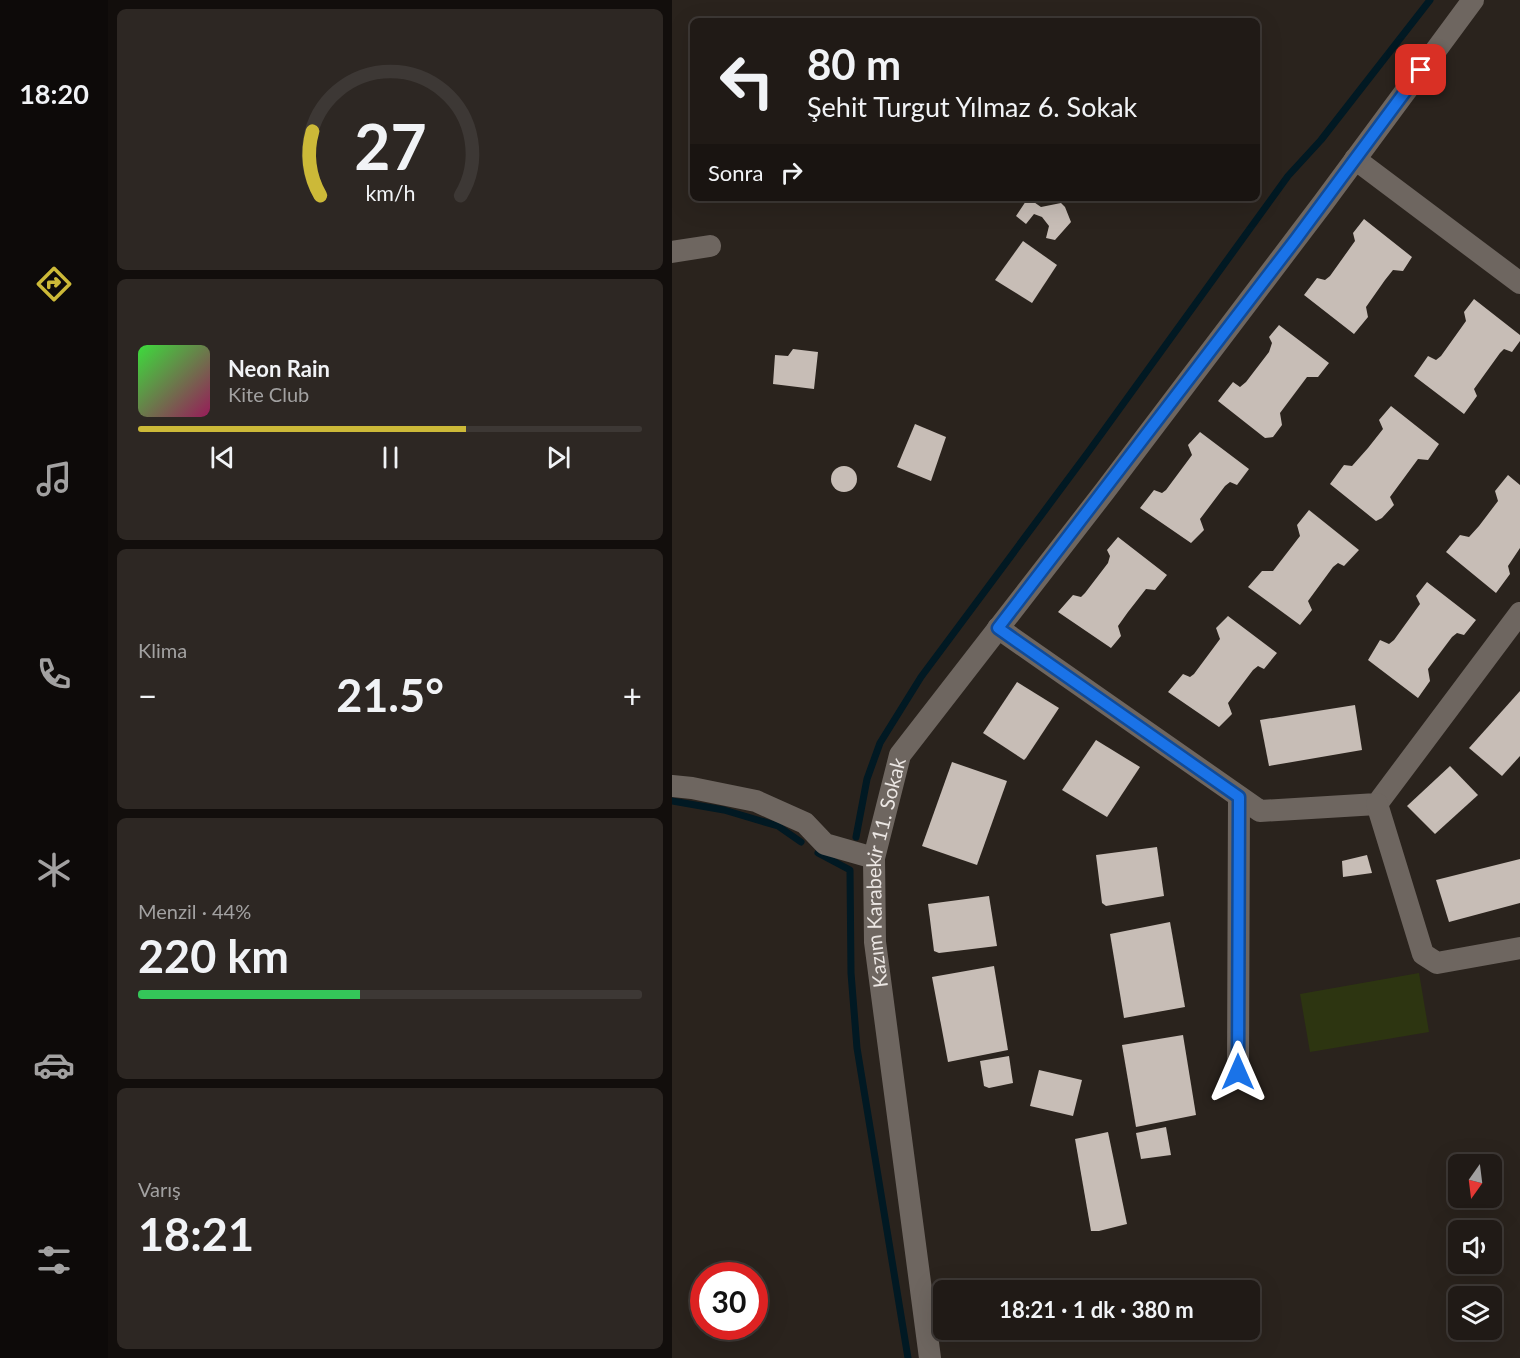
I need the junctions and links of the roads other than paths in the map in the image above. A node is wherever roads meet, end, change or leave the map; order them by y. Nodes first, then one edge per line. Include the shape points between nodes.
1 (1473, 0) edge
2 (1355, 159) junction
3 (710, 246) dead end
4 (672, 252) edge
5 (1520, 283) edge
6 (1520, 613) edge
7 (998, 628) junction
8 (672, 786) edge
9 (1239, 797) junction
10 (1377, 804) junction
11 (874, 858) junction
12 (1520, 948) edge
13 (1238, 1072) dead end
14 (930, 1358) edge

1 - 2 street, Kazım Karabekir 11. Sokak
2 - 5 street
2 - 7 street, Kazım Karabekir 11. Sokak
3 - 4 street
6 - 10 street
7 - 9 street
7 - 11 street, Kazım Karabekir 11. Sokak via 900,755
8 - 11 street via 756,801 805,823 825,844
9 - 10 street via 1260,811
9 - 13 street
10 - 12 street via 1423,954 1437,963
11 - 14 street, Kazım Karabekir 11. Sokak via 875,942

